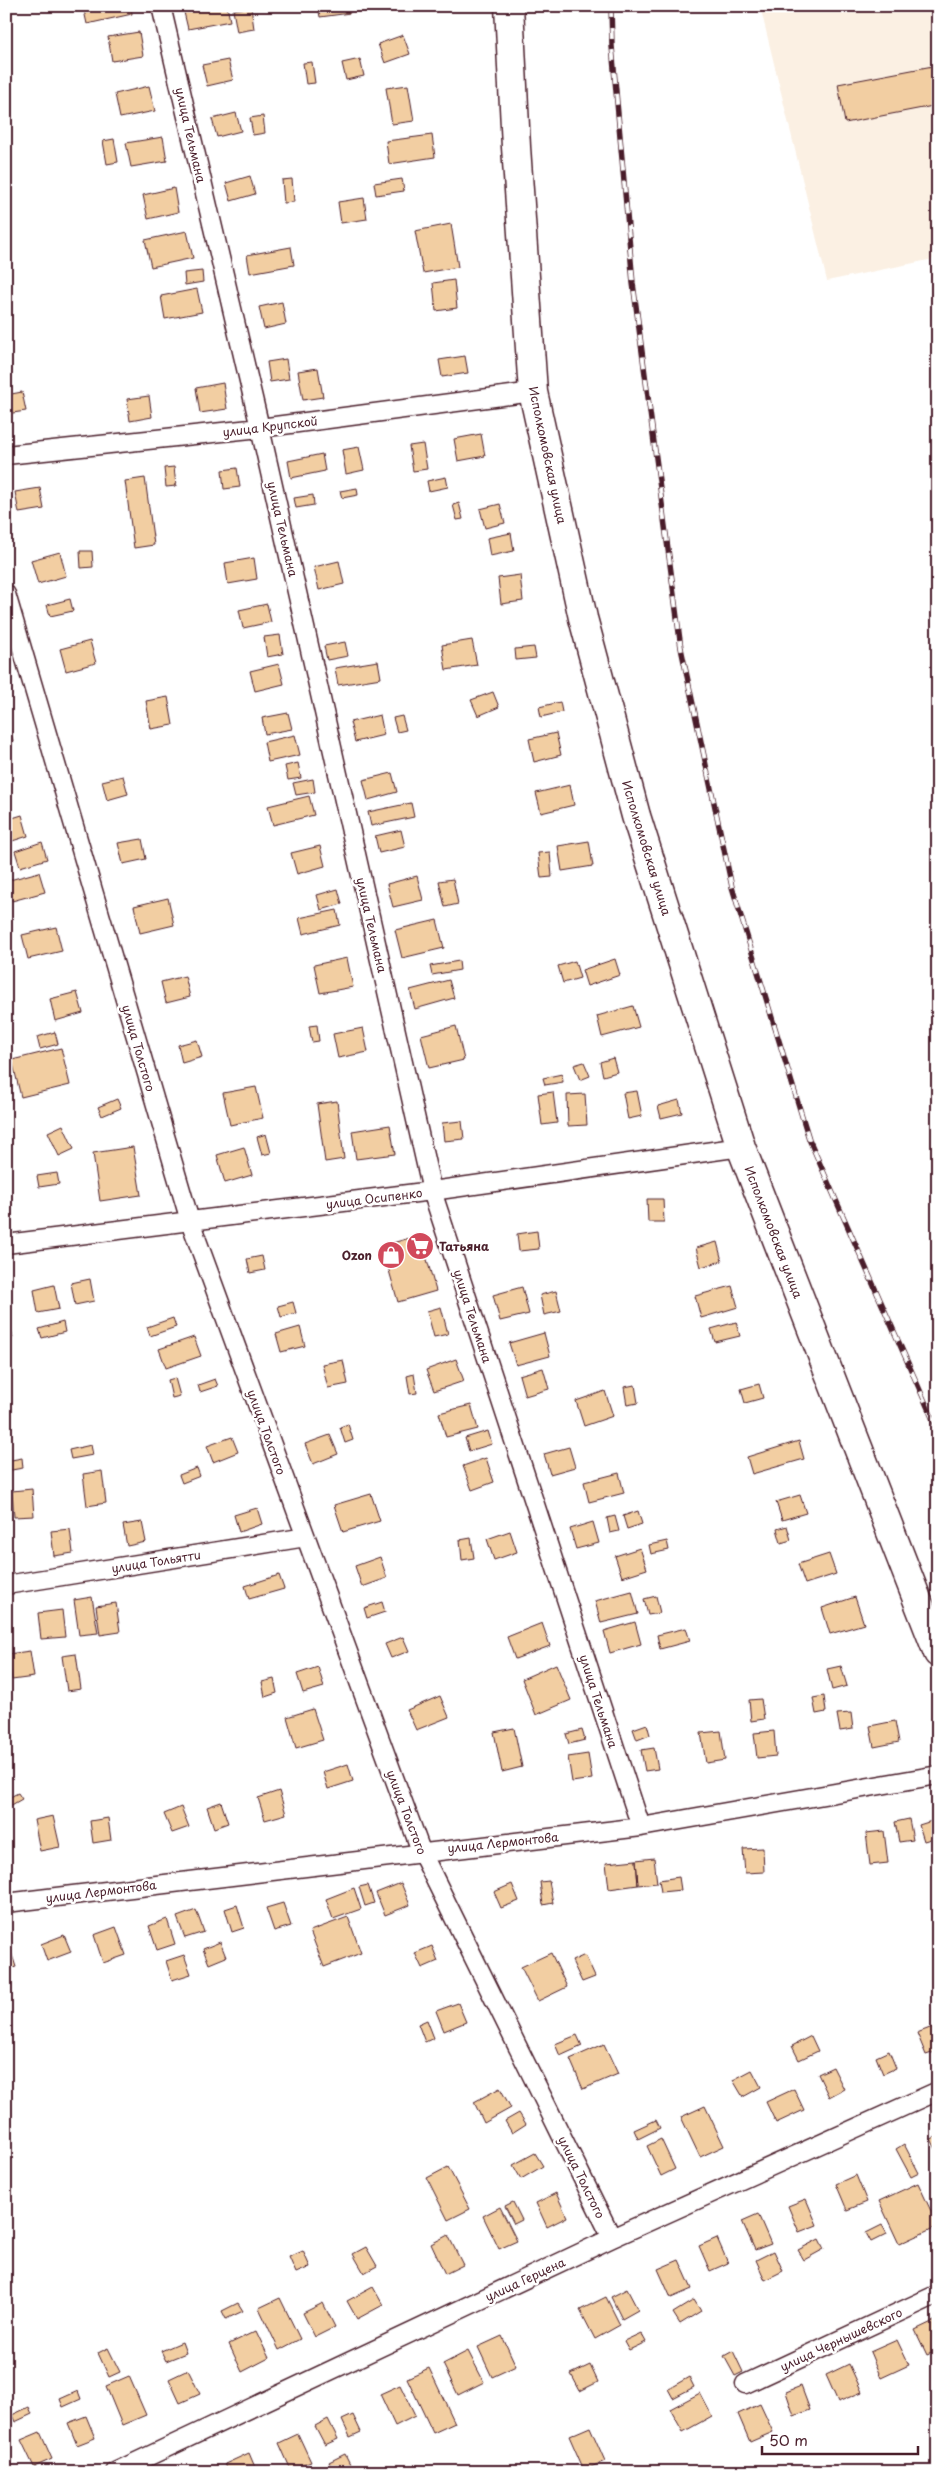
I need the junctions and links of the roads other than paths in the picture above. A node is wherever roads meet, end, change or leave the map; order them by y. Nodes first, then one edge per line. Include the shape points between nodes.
1 (161, 6) edge
2 (508, 6) edge
3 (533, 392) junction
4 (260, 428) junction
5 (6, 455) edge
6 (6, 594) edge
7 (740, 1147) junction
8 (432, 1191) junction
9 (190, 1221) junction
10 (6, 1244) edge
11 (306, 1536) junction
12 (6, 1585) edge
13 (938, 1653) edge
14 (938, 1776) edge
15 (641, 1827) junction
16 (421, 1851) junction
17 (6, 1903) edge
18 (938, 2091) edge
19 (612, 2238) junction
20 (938, 2294) edge
21 (745, 2384) dead end
22 (115, 2472) edge

1 - 4 street, улица Тельмана
2 - 3 main road, Исполкомовская улица
3 - 4 street, улица Крупской
3 - 7 main road, Исполкомовская улица via 583,618 636,816
4 - 5 street, улица Крупской
4 - 8 street, улица Тельмана
6 - 9 street, улица Толстого
7 - 8 street, улица Осипенко
7 - 13 main road, Исполкомовская улица
8 - 9 street, улица Осипенко
8 - 15 street, улица Тельмана
9 - 10 street, улица Осипенко
9 - 11 street, улица Толстого
11 - 12 street, улица Тольятти
11 - 16 street, улица Толстого
14 - 15 street, улица Лермонтова
15 - 16 street, улица Лермонтова
16 - 17 street, улица Лермонтова
16 - 19 street, улица Толстого
18 - 19 street, улица Герцена
19 - 22 street, улица Герцена
20 - 21 street, улица Чернышевского

